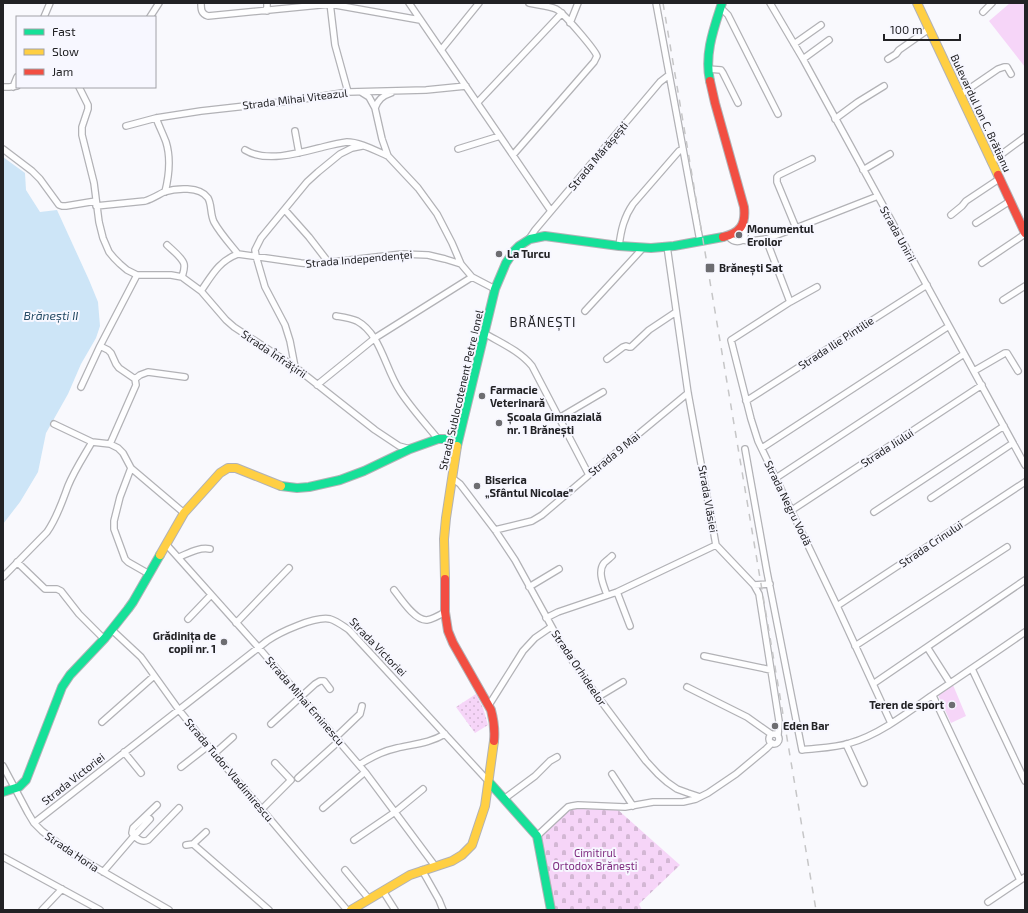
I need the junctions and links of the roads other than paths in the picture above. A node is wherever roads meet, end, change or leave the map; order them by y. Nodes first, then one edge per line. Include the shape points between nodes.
1 (50, 3) edge
2 (159, 3) edge
3 (201, 3) edge
4 (267, 3) edge
5 (330, 3) edge
6 (409, 3) edge
7 (479, 3) edge
8 (529, 3) edge
9 (578, 3) edge
10 (656, 3) edge
11 (770, 3) edge
12 (917, 3) edge
13 (992, 3) edge
14 (721, 5) edge
15 (267, 11) junction
16 (983, 12) dead end
17 (562, 13) junction
18 (44, 16) edge
19 (151, 16) edge
20 (420, 20) junction
21 (570, 23) junction
22 (821, 25) dead end
23 (929, 29) junction
24 (829, 40) dead end
25 (794, 44) junction
26 (441, 50) junction
27 (803, 59) junction
28 (888, 59) dead end
29 (708, 69) junction
30 (1011, 74) dead end
31 (669, 75) junction
32 (15, 86) edge
33 (466, 86) junction
34 (884, 86) dead end
35 (3, 88) edge
36 (80, 88) edge
37 (359, 91) junction
38 (396, 91) junction
39 (348, 92) junction
40 (960, 95) junction
41 (478, 102) junction
42 (738, 103) dead end
43 (375, 108) junction
44 (778, 114) dead end
45 (156, 118) junction
46 (835, 119) junction
47 (126, 126) dead end
48 (295, 131) dead end
49 (500, 136) junction
50 (1025, 138) edge
51 (362, 146) junction
52 (3, 149) edge
53 (458, 149) dead end
54 (683, 149) junction
55 (245, 150) dead end
56 (299, 153) junction
57 (890, 154) dead end
58 (513, 155) junction
59 (388, 156) junction
60 (812, 159) dead end
61 (991, 162) junction
62 (863, 170) junction
63 (999, 179) junction
64 (164, 192) junction
65 (878, 196) junction
66 (1010, 201) junction
67 (96, 204) junction
68 (285, 210) junction
69 (551, 211) junction
70 (951, 214) dead end
71 (1023, 222) edge
72 (976, 223) dead end
73 (742, 226) junction
74 (796, 228) junction
75 (1025, 234) edge
76 (728, 236) junction
77 (529, 239) junction
78 (766, 239) junction
79 (743, 240) junction
80 (700, 241) junction
81 (166, 245) dead end
82 (619, 246) junction
83 (667, 246) junction
84 (643, 248) junction
85 (238, 254) junction
86 (256, 256) junction
87 (982, 262) dead end
88 (329, 263) junction
89 (461, 264) junction
90 (137, 275) junction
91 (182, 277) junction
92 (472, 277) junction
93 (926, 285) junction
94 (1025, 286) edge
95 (817, 288) dead end
96 (495, 289) junction
97 (201, 291) junction
98 (1003, 300) dead end
99 (790, 302) junction
100 (585, 311) dead end
101 (676, 312) junction
102 (336, 316) dead end
103 (949, 326) junction
104 (484, 333) junction
105 (375, 338) junction
106 (100, 346) junction
107 (964, 354) junction
108 (608, 359) dead end
109 (295, 367) junction
110 (974, 371) junction
111 (1018, 371) dead end
112 (185, 377) dead end
113 (135, 379) junction
114 (317, 385) junction
115 (982, 386) junction
116 (81, 387) dead end
117 (603, 392) dead end
118 (688, 394) junction
119 (746, 401) junction
120 (559, 418) junction
121 (54, 424) dead end
122 (1004, 426) junction
123 (438, 439) junction
124 (92, 442) junction
125 (458, 442) junction
126 (1013, 443) junction
127 (110, 444) junction
128 (410, 448) junction
129 (762, 448) junction
130 (745, 449) dead end
131 (1025, 465) edge
132 (131, 468) junction
133 (589, 475) junction
134 (452, 478) junction
135 (776, 478) junction
136 (1025, 482) edge
137 (931, 498) dead end
138 (792, 510) junction
139 (874, 512) dead end
140 (184, 513) junction
141 (495, 530) junction
142 (166, 544) junction
143 (716, 545) junction
144 (1007, 547) dead end
145 (210, 549) dead end
146 (612, 556) dead end
147 (179, 557) junction
148 (17, 562) junction
149 (289, 568) dead end
150 (559, 569) dead end
151 (149, 574) junction
152 (3, 577) edge
153 (1025, 580) edge
154 (770, 584) junction
155 (754, 585) junction
156 (529, 586) junction
157 (394, 590) dead end
158 (617, 592) junction
159 (211, 595) junction
160 (607, 595) junction
161 (837, 606) junction
162 (445, 612) junction
163 (546, 618) junction
164 (188, 619) dead end
165 (236, 623) junction
166 (630, 626) dead end
167 (551, 627) junction
168 (112, 630) junction
169 (1025, 632) edge
170 (104, 638) junction
171 (856, 646) junction
172 (927, 647) junction
173 (258, 648) junction
174 (704, 656) dead end
175 (972, 669) junction
176 (771, 670) junction
177 (154, 676) junction
178 (623, 682) dead end
179 (950, 683) junction
180 (873, 684) junction
181 (687, 687) dead end
182 (330, 689) dead end
183 (933, 696) junction
184 (301, 697) junction
185 (598, 697) junction
186 (489, 705) junction
187 (362, 706) dead end
188 (179, 710) junction
189 (102, 722) dead end
190 (891, 723) junction
191 (271, 724) dead end
192 (445, 734) junction
193 (774, 735) junction
194 (233, 737) dead end
195 (337, 739) junction
196 (772, 743) junction
197 (846, 744) junction
198 (208, 746) junction
199 (124, 752) junction
200 (215, 754) junction
201 (558, 757) dead end
202 (274, 763) dead end
203 (359, 765) junction
204 (3, 766) edge
205 (181, 767) dead end
206 (365, 772) junction
207 (141, 773) dead end
208 (612, 774) dead end
209 (298, 778) dead end
210 (1025, 781) edge
211 (489, 782) junction
212 (864, 783) dead end
213 (15, 789) junction
214 (423, 789) dead end
215 (3, 792) edge
216 (700, 797) junction
217 (504, 799) junction
218 (157, 805) dead end
219 (633, 806) junction
220 (179, 808) dead end
221 (323, 808) dead end
222 (262, 809) junction
223 (395, 812) junction
224 (150, 819) dead end
225 (34, 823) junction
226 (206, 832) dead end
227 (134, 836) junction
228 (536, 836) junction
229 (354, 840) dead end
230 (193, 844) junction
231 (186, 845) dead end
232 (4, 860) edge
233 (435, 866) junction
234 (345, 870) dead end
235 (422, 870) junction
236 (103, 872) junction
237 (1022, 879) edge
238 (62, 889) junction
239 (383, 890) junction
240 (369, 899) junction
241 (988, 902) dead end
242 (364, 907) edge
243 (42, 910) edge
244 (100, 910) edge
245 (169, 910) edge
246 (269, 910) edge
247 (346, 910) edge
248 (351, 910) edge
249 (395, 910) edge
250 (443, 910) edge
251 (551, 910) edge

1 - 18 street
2 - 19 street
3 - 15 street via 202,12 208,16
4 - 15 street
5 - 15 street
5 - 20 street
5 - 39 street via 336,45
6 - 20 street
7 - 26 street
8 - 17 street
9 - 21 street
10 - 31 street
11 - 25 street, Strada Unirii
12 - 23 main road, Bulevardul Ion C. Brătianu
13 - 16 street
14 - 29 main road via 709,46
14 - 44 street
17 - 21 street
17 - 41 street
20 - 26 street
21 - 58 street via 596,53 596,60
22 - 25 street
23 - 28 street
23 - 40 main road, Bulevardul Ion C. Brătianu
24 - 27 street
25 - 27 street, Strada Unirii
26 - 33 street
27 - 46 street, Strada Unirii
29 - 42 street via 721,70
29 - 73 main road via 711,91 744,204 745,217
30 - 40 street via 1007,67 998,69
31 - 54 street
31 - 69 street, Strada Mărășești via 660,82
32 - 35 street
33 - 38 street, Strada Mihai Viteazul
33 - 41 street
34 - 46 street
36 - 67 street via 88,105 82,135 94,184
37 - 38 street, Strada Mihai Viteazul
37 - 39 street, Strada Mihai Viteazul
37 - 43 street via 369,97
38 - 43 street via 381,98
39 - 45 street, Strada Mihai Viteazul
40 - 61 main road, Bulevardul Ion C. Brătianu
41 - 49 street
43 - 59 street
45 - 47 street, Strada Mihai Viteazul
45 - 64 street via 169,157
46 - 62 street, Strada Unirii
48 - 56 street
49 - 53 street
49 - 58 street
50 - 61 street
51 - 56 street via 346,142
51 - 59 street
51 - 68 street via 340,154 323,168 307,182
52 - 67 street via 32,171 60,205
54 - 80 street
54 - 82 street via 633,204 624,221
55 - 56 street via 265,156
57 - 62 street
58 - 69 street
59 - 89 street via 418,188 437,214
60 - 74 street via 777,177
61 - 63 main road, Bulevardul Ion C. Brătianu
62 - 65 street, Strada Unirii
63 - 66 main road, Bulevardul Ion C. Brătianu
63 - 70 street
64 - 67 street via 145,201
64 - 85 street via 190,189 206,195 211,216
65 - 74 street
65 - 93 street, Strada Unirii
66 - 71 main road, Bulevardul Ion C. Brătianu
66 - 72 street
67 - 90 street via 101,231 109,252 127,270
68 - 86 street via 261,238 255,250
68 - 88 street
69 - 77 street, Strada Mărășești
71 - 75 main road, Bulevardul Ion C. Brătianu
73 - 76 main road
73 - 79 street via 745,235
74 - 78 street
75 - 87 street
76 - 79 street via 734,241
76 - 80 main road
77 - 82 main road via 548,236
77 - 96 main road, Strada Sublocotenent Petre Ionel via 512,253
78 - 79 street
78 - 99 street
80 - 83 main road
81 - 91 street via 184,263
82 - 84 main road
83 - 84 main road
83 - 101 street, Strada Vlăsiei
84 - 100 street
85 - 86 street, Strada Independenței
85 - 97 street via 221,264
86 - 88 street, Strada Independenței via 301,264
86 - 109 street via 265,287 285,325
88 - 89 street, Strada Independenței via 411,254 428,255
89 - 92 street
90 - 91 street, Strada Înfrățirii
90 - 106 street
91 - 97 street, Strada Înfrățirii
92 - 96 street
92 - 105 street
93 - 103 street, Strada Unirii
93 - 119 street, Strada Ilie Pintilie
94 - 98 street
95 - 99 street, Strada Negru Vodă
96 - 104 main road, Strada Sublocotenent Petre Ionel
97 - 109 street, Strada Înfrățirii via 234,327
99 - 119 street, Strada Negru Vodă via 731,340
101 - 108 street via 631,346 623,347
101 - 118 street, Strada Vlăsiei
102 - 105 street via 353,319
103 - 107 street, Strada Unirii
103 - 129 street
104 - 120 street via 518,353 532,366
104 - 125 main road, Strada Sublocotenent Petre Ionel
105 - 114 street
105 - 123 street via 400,391
106 - 113 street via 111,353 119,368
106 - 116 street
107 - 110 street, Strada Unirii
107 - 135 street
109 - 114 street, Strada Înfrățirii
110 - 111 street via 1005,352
110 - 115 street, Strada Unirii
112 - 113 street via 148,372
113 - 127 street via 136,385
114 - 128 street, Strada Înfrățirii via 375,430 399,446
115 - 122 street, Strada Unirii
115 - 138 street, Strada Jiului
117 - 120 street
118 - 133 street, Strada 9 Mai
118 - 143 street, Strada Vlăsiei
119 - 129 street, Strada Negru Vodă
120 - 133 street
121 - 124 street
122 - 126 street, Strada Unirii
122 - 139 street
123 - 125 main road
123 - 128 main road
124 - 127 street
124 - 148 street via 47,532
125 - 134 main road, Strada Sublocotenent Petre Ionel
126 - 131 street, Strada Unirii
126 - 137 street
127 - 132 street via 123,453
128 - 140 main road via 364,471 310,487 280,486 236,468 228,468 220,473
129 - 135 street, Strada Negru Vodă
130 - 154 street
132 - 140 street
132 - 151 street via 114,516 114,525 125,559
133 - 141 street, Strada 9 Mai via 538,518
134 - 141 street, Strada Orhideelor via 460,484
134 - 162 main road, Strada Sublocotenent Petre Ionel via 444,539
135 - 138 street, Strada Negru Vodă
136 - 161 street, Strada Crinului
138 - 161 street, Strada Negru Vodă
140 - 142 main road
141 - 156 street, Strada Orhideelor
142 - 147 street, Strada Mihai Eminescu
142 - 151 main road
143 - 155 street, Strada Vlăsiei
143 - 158 street
144 - 171 street
145 - 147 street via 199,549
146 - 160 street via 601,571
147 - 159 street, Strada Mihai Eminescu
148 - 152 street
148 - 170 street via 45,589 61,591 79,614
149 - 165 street
150 - 156 street
151 - 168 main road via 133,602
153 - 172 street
154 - 155 street
154 - 197 street via 802,750
155 - 176 street, Strada Vlăsiei via 759,594
156 - 163 street, Strada Orhideelor
157 - 162 street via 418,618 431,619
158 - 160 street
158 - 166 street
159 - 164 street
159 - 165 street, Strada Mihai Eminescu
160 - 163 street
161 - 171 street, Strada Negru Vodă
162 - 186 main road, Strada Sublocotenent Petre Ionel via 453,643
163 - 167 street, Strada Orhideelor
165 - 173 street, Strada Mihai Eminescu
167 - 185 street, Strada Orhideelor
167 - 186 street via 523,651
168 - 170 main road
168 - 177 street, Strada Tudor Vladimirescu via 141,657
169 - 175 street
170 - 213 main road via 63,686 26,780
171 - 180 street, Strada Negru Vodă
172 - 179 street
172 - 180 street
173 - 184 street, Strada Mihai Eminescu
173 - 188 street, Strada Victoriei
173 - 192 street, Strada Victoriei via 272,638 303,624 326,619 340,623
174 - 176 street
175 - 179 street
175 - 210 street
176 - 193 street, Strada Vlăsiei via 779,721
177 - 188 street, Strada Tudor Vladimirescu
177 - 189 street
178 - 185 street
179 - 183 street
180 - 190 street, Strada Negru Vodă
181 - 193 street via 747,717
182 - 184 street via 324,681 320,682
183 - 190 street
183 - 237 street
184 - 191 street
184 - 195 street, Strada Mihai Eminescu
185 - 216 street, Strada Orhideelor via 658,774 677,789
186 - 211 main road, Strada Sublocotenent Petre Ionel via 495,733
187 - 195 street via 360,714
188 - 198 street, Strada Tudor Vladimirescu
188 - 199 street, Strada Victoriei
190 - 197 street via 866,737
192 - 203 street via 425,743 375,755
192 - 211 street, Strada Victoriei
193 - 196 street via 769,739
193 - 196 street via 779,737 779,741
194 - 200 street
195 - 203 street, Strada Mihai Eminescu
195 - 209 street
196 - 216 street via 736,774
197 - 212 street
198 - 200 street, Strada Tudor Vladimirescu
198 - 205 street
199 - 207 street
199 - 225 street, Strada Victoriei
200 - 222 street, Strada Tudor Vladimirescu
201 - 217 street
202 - 222 street via 291,780
203 - 206 street, Strada Mihai Eminescu
204 - 213 street, Strada Horia
206 - 221 street
206 - 223 street, Strada Mihai Eminescu
208 - 219 street
211 - 217 main road, Strada Victoriei
211 - 233 main road, Strada Sublocotenent Petre Ionel via 482,819 472,845 457,858
213 - 215 main road
213 - 225 street, Strada Horia
214 - 223 street
216 - 219 street via 683,802 660,801
217 - 228 main road, Strada Victoriei
218 - 227 street via 133,828
219 - 228 street via 568,807
220 - 227 street via 148,840 143,841
222 - 247 street, Strada Tudor Vladimirescu
223 - 229 street
223 - 233 street, Strada Mihai Eminescu
224 - 227 street
225 - 236 street, Strada Horia via 71,853
226 - 230 street
227 - 236 street
228 - 251 main road, Strada Victoriei
230 - 231 street
230 - 246 street
232 - 238 street
233 - 235 main road, Strada Sublocotenent Petre Ionel
234 - 240 street
235 - 239 main road, Strada Sublocotenent Petre Ionel
235 - 250 street
236 - 245 street, Strada Horia
237 - 241 street
238 - 243 street
238 - 244 street
239 - 240 main road, Strada Sublocotenent Petre Ionel
239 - 249 street
240 - 242 main road, Strada Sublocotenent Petre Ionel
242 - 248 main road, Strada Sublocotenent Petre Ionel

